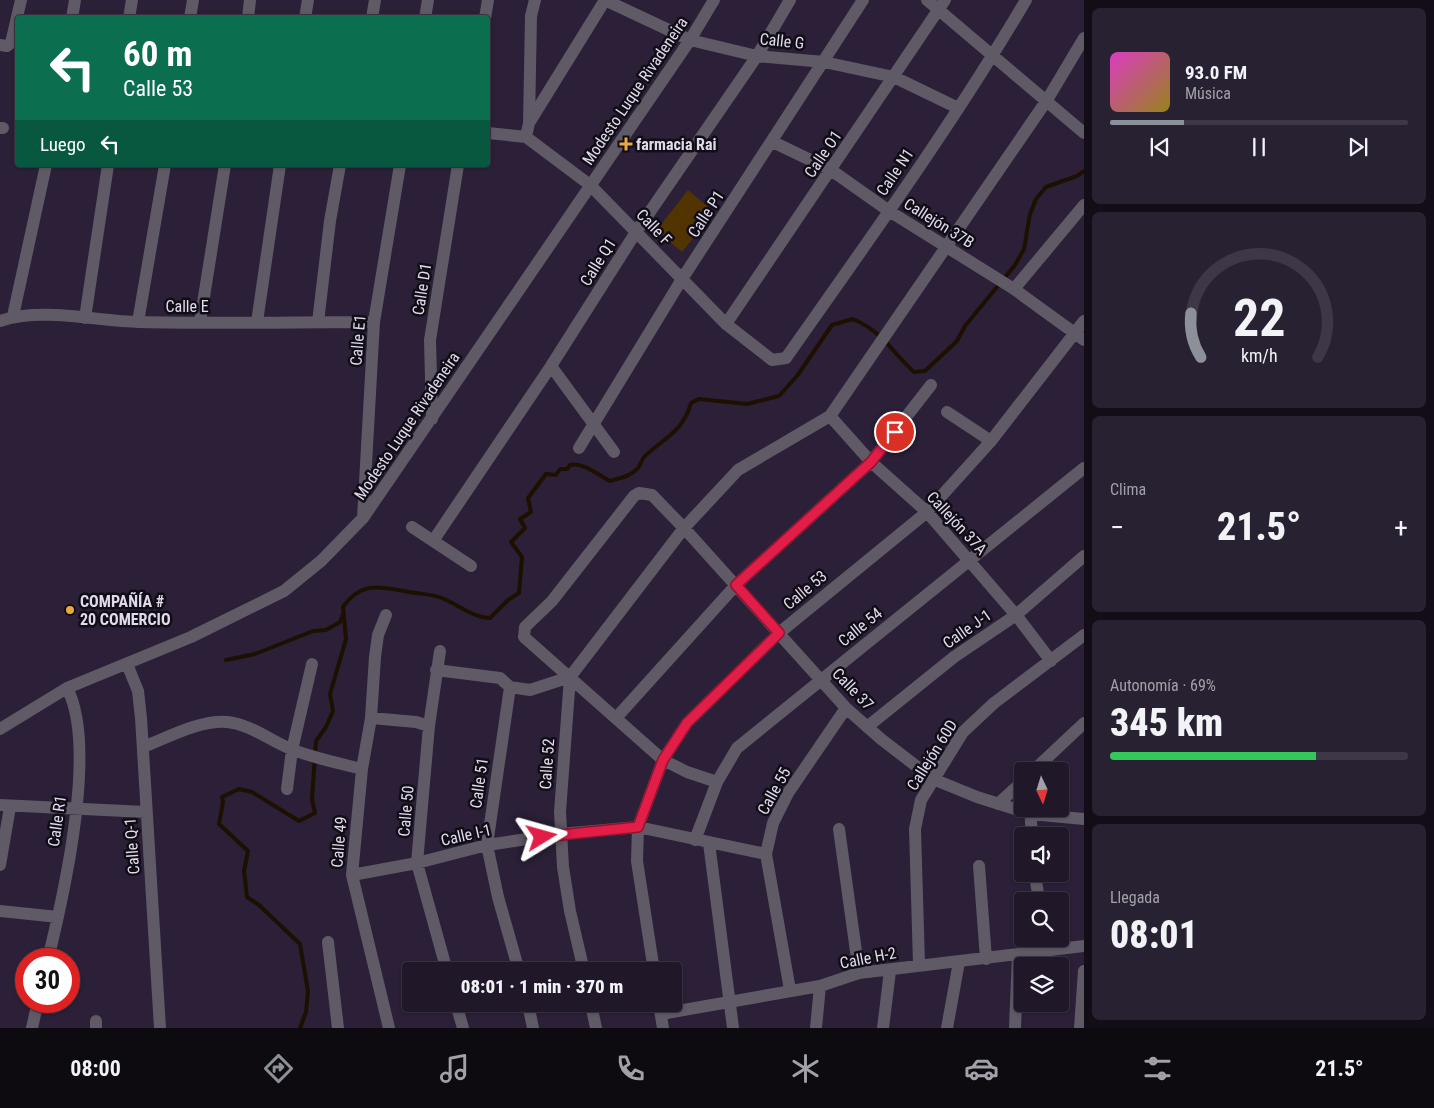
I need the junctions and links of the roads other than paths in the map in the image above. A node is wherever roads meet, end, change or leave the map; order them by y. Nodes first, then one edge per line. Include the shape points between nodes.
1 (21, 0) edge
2 (75, 0) edge
3 (132, 0) edge
4 (193, 0) edge
5 (250, 0) edge
6 (308, 0) edge
7 (375, 0) edge
8 (428, 0) edge
9 (488, 0) edge
10 (535, 0) edge
11 (605, 0) edge
12 (714, 0) edge
13 (790, 0) edge
14 (863, 0) edge
15 (928, 0) edge
16 (1026, 0) edge
17 (942, 5) edge
18 (16, 15) edge
19 (72, 15) edge
20 (130, 15) edge
21 (190, 15) edge
22 (248, 15) edge
23 (306, 15) edge
24 (372, 15) edge
25 (426, 15) edge
26 (486, 15) edge
27 (15, 18) edge
28 (1084, 38) edge
29 (690, 40) junction
30 (6, 44) edge
31 (993, 55) junction
32 (757, 56) junction
33 (824, 62) junction
34 (894, 77) junction
35 (1047, 100) junction
36 (958, 108) junction
37 (529, 123) junction
38 (490, 133) edge
39 (1084, 133) edge
40 (526, 137) junction
41 (773, 142) junction
42 (46, 167) edge
43 (108, 167) edge
44 (165, 167) edge
45 (225, 167) edge
46 (280, 167) edge
47 (340, 167) edge
48 (400, 167) edge
49 (458, 167) edge
50 (831, 170) junction
51 (590, 185) junction
52 (1084, 205) edge
53 (889, 211) junction
54 (636, 232) junction
55 (946, 246) junction
56 (682, 279) junction
57 (1014, 289) junction
58 (13, 316) junction
59 (85, 318) junction
60 (0, 321) edge
61 (1084, 321) edge
62 (138, 322) junction
63 (200, 322) junction
64 (257, 322) junction
65 (318, 322) junction
66 (374, 322) junction
67 (726, 324) junction
68 (1079, 336) edge
69 (786, 358) joint
70 (551, 366) junction
71 (931, 385) dead end
72 (946, 412) dead end
73 (830, 416) junction
74 (432, 419) junction
75 (594, 424) junction
76 (991, 441) junction
77 (579, 448) dead end
78 (614, 452) dead end
79 (871, 462) junction
80 (1084, 468) edge
81 (927, 512) junction
82 (363, 518) junction
83 (412, 528) dead end
84 (684, 528) junction
85 (433, 541) junction
86 (1084, 556) edge
87 (969, 560) junction
88 (471, 566) dead end
89 (736, 585) junction
90 (1016, 614) junction
91 (386, 615) dead end
92 (779, 633) junction
93 (1084, 635) edge
94 (440, 651) dead end
95 (1051, 661) junction
96 (127, 664) junction
97 (312, 664) dead end
98 (436, 670) junction
99 (570, 677) junction
100 (821, 679) junction
101 (510, 687) junction
102 (67, 688) junction
103 (846, 708) junction
104 (371, 718) junction
105 (616, 718) junction
106 (1084, 723) edge
107 (429, 726) junction
108 (867, 727) junction
109 (0, 729) edge
110 (143, 747) junction
111 (292, 750) junction
112 (663, 760) junction
113 (1043, 762) edge
114 (362, 769) junction
115 (933, 779) junction
116 (717, 782) junction
117 (287, 789) dead end
118 (1014, 789) edge
119 (998, 804) junction
120 (5, 806) edge
121 (1014, 808) edge
122 (76, 810) junction
123 (146, 812) junction
124 (1069, 816) edge
125 (1082, 817) edge
126 (638, 827) junction
127 (839, 830) dead end
128 (561, 834) junction
129 (695, 840) junction
130 (709, 843) junction
131 (486, 845) junction
132 (766, 854) junction
133 (418, 863) junction
134 (0, 865) edge
135 (979, 866) dead end
136 (352, 875) junction
137 (0, 912) edge
138 (58, 917) junction
139 (328, 942) dead end
140 (1069, 946) edge
141 (1084, 946) edge
142 (1038, 947) edge
143 (51, 948) edge
144 (1018, 954) junction
145 (986, 959) junction
146 (445, 962) edge
147 (516, 962) edge
148 (582, 962) edge
149 (653, 962) edge
150 (959, 962) junction
151 (919, 964) junction
152 (890, 971) junction
153 (1084, 972) edge
154 (859, 973) junction
155 (820, 986) junction
156 (790, 990) junction
157 (731, 1001) junction
158 (682, 1007) edge
159 (458, 1012) edge
160 (530, 1012) edge
161 (593, 1012) edge
162 (660, 1012) edge
163 (35, 1013) edge
164 (32, 1028) edge
165 (160, 1028) edge
166 (338, 1028) edge
167 (389, 1028) edge
168 (463, 1028) edge
169 (533, 1028) edge
170 (596, 1028) edge
171 (663, 1028) edge
172 (733, 1028) edge
173 (816, 1028) edge
174 (883, 1028) edge
175 (947, 1028) edge
176 (1015, 1028) edge
177 (1080, 1028) edge

1 - 18 street
2 - 19 street
3 - 20 street
4 - 21 street
5 - 22 street
6 - 23 street
7 - 24 street
8 - 25 street
9 - 26 street
10 - 37 street
11 - 29 street, Calle G
11 - 37 street
12 - 29 street, Modesto Luque Rivadeneira
13 - 32 street, Calle Q1
14 - 33 street, Calle P1
15 - 17 street
16 - 31 street, Calle N1
17 - 31 street
17 - 34 street, Calle O1
27 - 30 street
28 - 35 street
29 - 32 street, Calle G
29 - 51 street, Modesto Luque Rivadeneira
31 - 35 street
31 - 36 street, Calle N1
32 - 33 street, Calle G
32 - 54 street, Calle Q1
33 - 34 street, Calle G
33 - 41 street, Calle P1
34 - 36 street, Calle G
34 - 50 street, Calle O1
35 - 39 street
35 - 55 street
36 - 53 street, Calle N1
37 - 40 street
38 - 40 street
40 - 51 street, Calle F
41 - 50 street, Callejón 37B
41 - 56 street, Calle P1
42 - 58 street
43 - 59 street
44 - 62 street
45 - 63 street
46 - 64 street
47 - 65 street
48 - 66 street, Calle E1
49 - 74 street, Calle D1 via 430,340
50 - 53 street, Callejón 37B
50 - 67 street, Calle O1
51 - 54 street, Calle F
51 - 74 street, Modesto Luque Rivadeneira
52 - 57 street
53 - 55 street, Callejón 37B
53 - 69 street, Calle N1
54 - 56 street, Calle F
54 - 70 street, Calle Q1
55 - 57 street, Callejón 37B
55 - 73 street
56 - 67 street, Calle F
56 - 75 street, Calle P1
57 - 68 street, Callejón 37B
58 - 59 street, Calle E
58 - 60 street, Calle E
59 - 62 street, Calle E
61 - 68 street, Calle 53
62 - 63 street, Calle E
63 - 64 street, Calle E
64 - 65 street, Calle E
65 - 66 street, Calle E
66 - 82 street, Calle E1
67 - 69 street, Calle F via 772,360
68 - 76 street, Calle 53
70 - 75 street
70 - 85 street, Calle Q1
71 - 79 street
72 - 76 street
73 - 79 street, Callejón 37A
73 - 84 street via 738,470
74 - 82 street, Modesto Luque Rivadeneira
75 - 77 street, Calle P1
75 - 78 street
76 - 81 street, Calle 53
79 - 81 street, Callejón 37A
79 - 89 street
80 - 87 street, Calle 54
81 - 87 street, Callejón 37A
81 - 92 street, Calle 53
82 - 96 street, Modesto Luque Rivadeneira via 321,561 284,591 191,638
83 - 85 street
84 - 89 street, Calle 37
84 - 99 street
84 - 99 street, Calle 37 via 652,495 639,493 634,496 552,601 525,627 526,640
85 - 88 street
86 - 90 street, Calle J-1
87 - 90 street, Callejón 37A
87 - 100 street, Calle 54
89 - 92 street, Calle 37
89 - 105 street
90 - 95 street, Callejón 37A
90 - 108 street, Calle J-1 via 954,657
91 - 104 street, Calle 49 via 378,635
92 - 100 street, Calle 37
92 - 112 street, Calle 53 via 687,723
93 - 95 street, Callejón 60D
94 - 98 street, Calle 50
95 - 115 street, Callejón 60D via 973,721
96 - 102 street, Modesto Luque Rivadeneira
96 - 110 street, Calle Q-1 via 138,692
97 - 111 street
98 - 101 street via 500,678
98 - 107 street, Calle 50
99 - 101 street via 530,690
99 - 105 street
99 - 128 street, Calle 52
100 - 103 street, Calle 37
100 - 116 street, Calle 54 via 737,748
101 - 131 street, Calle 51
102 - 109 street, Modesto Luque Rivadeneira
102 - 122 street, Calle R1 via 78,717 80,744
103 - 108 street, Calle 37
103 - 132 street, Calle 55 via 788,793 773,823
104 - 107 street
104 - 114 street, Calle 49
105 - 112 street
106 - 113 street
107 - 133 street, Calle 50
108 - 115 street, Calle 37
110 - 111 street via 211,722 229,722
110 - 123 street, Calle Q-1
111 - 114 street
111 - 117 street
112 - 116 street
112 - 126 street, Calle 53
114 - 136 street, Calle 49
115 - 119 street, Calle 37
115 - 151 street, Callejón 60D via 921,800 915,828
116 - 129 street, Calle 54
118 - 119 street
119 - 121 street, Calle 37
120 - 122 street
120 - 134 street
122 - 123 street
122 - 138 street, Calle R1
123 - 165 street, Calle Q-1
124 - 125 street, Calle 37
126 - 128 street, Calle I-1
126 - 129 street, Calle I-1
126 - 149 street, Calle 53 via 637,861
127 - 154 street
128 - 131 street, Calle I-1
128 - 148 street, Calle 52 via 570,911
129 - 130 street, Calle I-1
130 - 132 street, Calle I-1
130 - 157 street
131 - 133 street, Calle I-1
131 - 147 street, Calle 51
132 - 156 street, Calle 55
133 - 136 street, Calle I-1
133 - 146 street, Calle 50
135 - 145 street
136 - 167 street, Calle 49
137 - 138 street
138 - 143 street, Calle R1
139 - 166 street
140 - 141 street, Calle H-2
142 - 144 street, Calle H-2
144 - 145 street, Calle H-2
144 - 176 street
145 - 150 street, Calle H-2
150 - 151 street, Calle H-2
150 - 175 street
151 - 152 street, Calle H-2
152 - 154 street, Calle H-2
152 - 174 street
153 - 177 street
154 - 155 street, Calle H-2
155 - 156 street, Calle H-2
155 - 173 street
156 - 157 street, Calle H-2
157 - 158 street, Calle H-2
157 - 172 street
159 - 168 street
160 - 169 street
161 - 170 street
162 - 171 street
163 - 164 street

